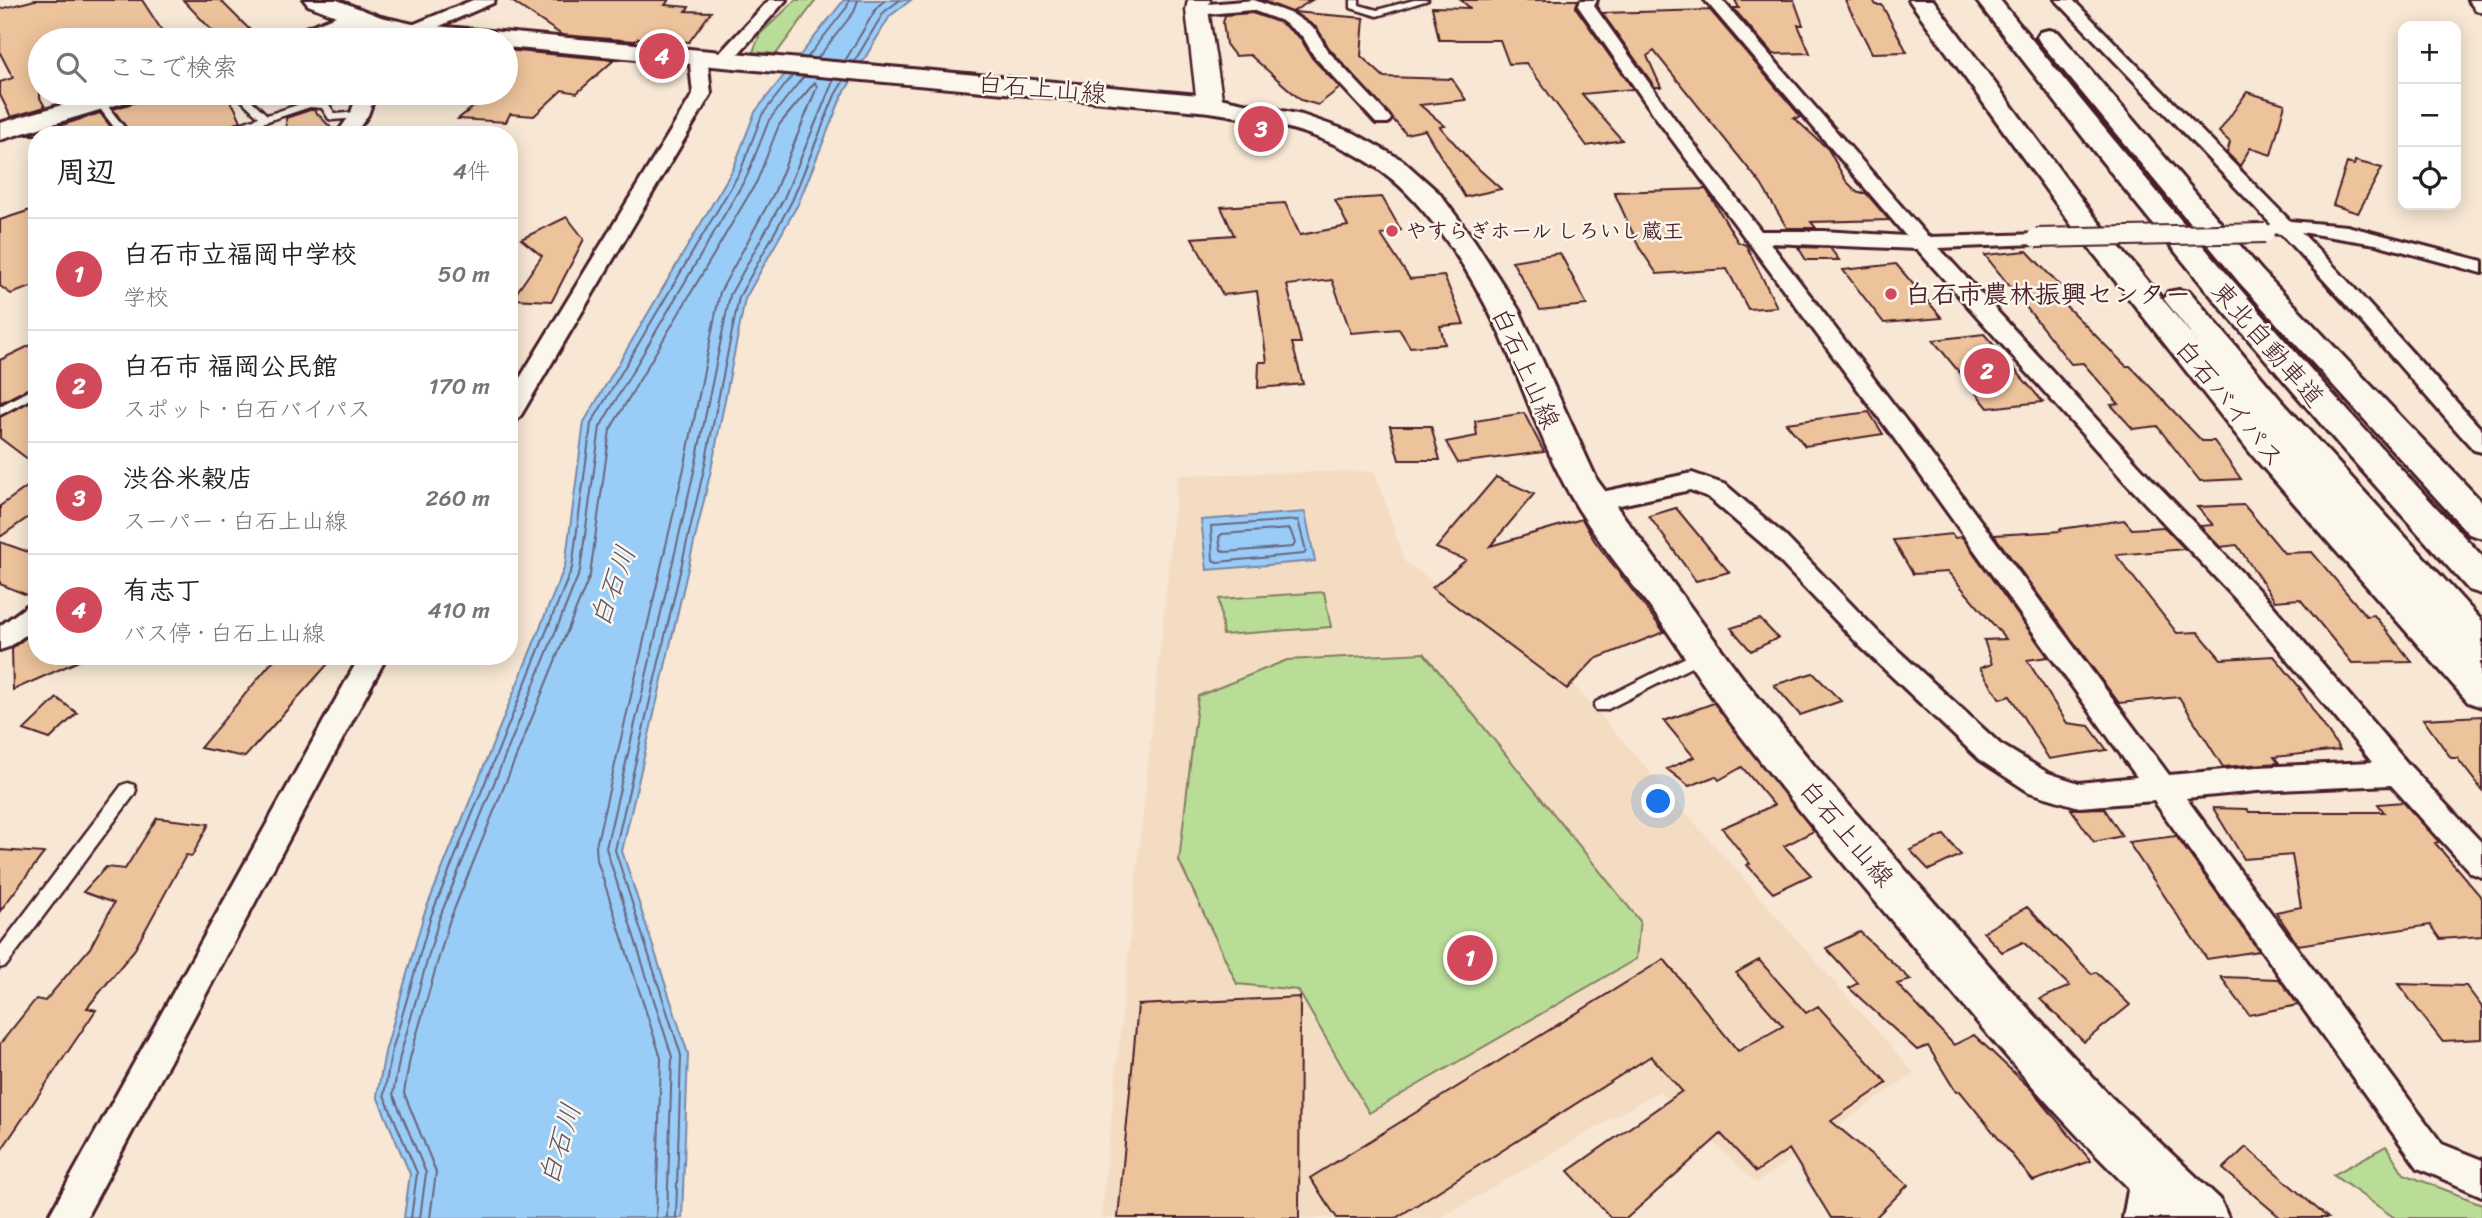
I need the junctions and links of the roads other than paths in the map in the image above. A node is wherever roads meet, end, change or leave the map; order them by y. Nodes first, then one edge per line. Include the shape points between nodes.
1 (316, 0) edge
2 (487, 0) edge
3 (778, 0) edge
4 (1355, 0) edge
5 (1424, 0) edge
6 (1589, 0) edge
7 (1713, 0) edge
8 (1921, 0) edge
9 (1950, 0) edge
10 (1988, 0) edge
11 (2019, 0) edge
12 (2064, 0) edge
13 (2476, 0) edge
14 (1257, 3) edge
15 (1198, 5) edge
16 (2482, 7) edge
17 (357, 17) junction
18 (328, 28) edge
19 (385, 28) edge
20 (411, 28) edge
21 (518, 43) edge
22 (722, 60) junction
23 (1202, 103) junction
24 (90, 105) edge
25 (102, 105) edge
26 (251, 105) edge
27 (306, 105) edge
28 (325, 105) edge
29 (362, 105) edge
30 (359, 114) junction
31 (265, 118) junction
32 (1381, 119) dead end
33 (118, 126) edge
34 (241, 126) edge
35 (351, 126) edge
36 (0, 132) edge
37 (2276, 230) junction
38 (1754, 237) junction
39 (2036, 238) joint
40 (1923, 243) junction
41 (2482, 267) edge
42 (28, 395) edge
43 (518, 400) edge
44 (0, 411) edge
45 (2482, 444) edge
46 (1592, 502) junction
47 (2482, 526) edge
48 (2482, 580) edge
49 (28, 619) edge
50 (0, 640) edge
51 (2482, 647) edge
52 (1705, 654) junction
53 (369, 665) edge
54 (2482, 691) edge
55 (1601, 706) dead end
56 (2398, 772) junction
57 (2162, 789) junction
58 (128, 790) dead end
59 (2482, 864) edge
60 (0, 960) edge
61 (2149, 1174) junction
62 (2482, 1178) edge
63 (66, 1218) edge
64 (2141, 1218) edge
65 (2201, 1218) edge

1 - 17 main road, 白石上山線
2 - 20 street
3 - 22 street
4 - 5 lane via 1354,6 1377,13
6 - 38 street via 1586,6
7 - 40 street
8 - 54 main road, 白石バイパス via 2083,221 2265,448
9 - 51 main road, 白石バイパス via 2190,312 2276,416
10 - 48 main road, 東北自動車道 via 2229,300
11 - 47 main road, 東北自動車道 via 2250,276
12 - 37 street
13 - 16 street
14 - 15 street
14 - 32 street via 1310,34 1320,52
15 - 23 main road
17 - 18 main road
17 - 19 main road, 白石上山線
21 - 22 main road, 白石上山線
22 - 23 main road, 白石上山線
22 - 43 street via 699,65 702,94
23 - 46 main road, 白石上山線 via 1293,119 1330,131 1388,163 1415,185 1493,293 1522,348 1553,431
24 - 36 main road
25 - 33 lane
26 - 31 lane
27 - 31 lane
28 - 30 lane via 331,117
29 - 30 street
30 - 35 street
31 - 34 lane
37 - 39 street, bridge
37 - 41 street via 2339,230
37 - 45 street
38 - 40 street
38 - 57 street
39 - 40 street
40 - 56 street via 2259,607
42 - 44 lane
46 - 52 main road, 白石上山線
46 - 57 street via 1692,481 1717,491 1775,541 1870,640 1990,752 2039,783 2079,795
49 - 50 street
52 - 55 lane
52 - 61 main road, 白石上山線 via 1852,841 1982,993
53 - 63 street
56 - 57 street
56 - 59 street
57 - 62 street via 2430,1156
58 - 60 lane
61 - 64 street
61 - 65 main road, 白石上山線

